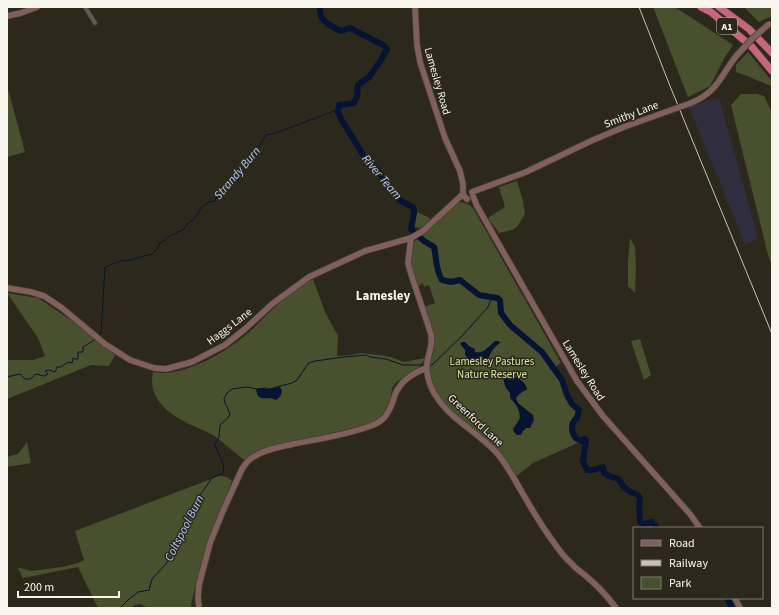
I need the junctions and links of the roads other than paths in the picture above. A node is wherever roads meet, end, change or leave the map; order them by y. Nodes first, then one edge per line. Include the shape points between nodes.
1 (37, 7) edge
2 (86, 7) edge
3 (415, 7) edge
4 (701, 7) edge
5 (719, 7) edge
6 (7, 16) edge
7 (95, 23) dead end
8 (770, 23) edge
9 (772, 53) edge
10 (772, 71) edge
11 (468, 195) junction
12 (412, 237) junction
13 (7, 288) edge
14 (427, 368) junction
15 (699, 527) edge
16 (736, 599) edge
17 (199, 608) edge
18 (616, 608) edge
19 (740, 608) edge

1 - 6 street
2 - 7 street
3 - 11 street, Lamesley Road via 420,62
4 - 10 highway, A1 via 711,12 752,47
5 - 9 highway, A1 via 749,29
8 - 11 street, Smithy Lane, bridge via 737,55 719,83 701,98 624,127 526,172
11 - 12 street, Haggs Lane
11 - 15 street, Lamesley Road via 477,206 577,381 603,416
12 - 13 street, Haggs Lane via 365,251 309,277 272,304 225,345 192,362 166,369 130,360 105,344 44,296
12 - 14 street, Greenford Lane via 408,263 410,274 432,342
14 - 17 street via 406,380 398,389 387,415 374,425 278,447 262,452 246,463 210,543 199,585
14 - 18 street, Greenford Lane via 428,379 448,411 494,450 560,551
16 - 19 street

